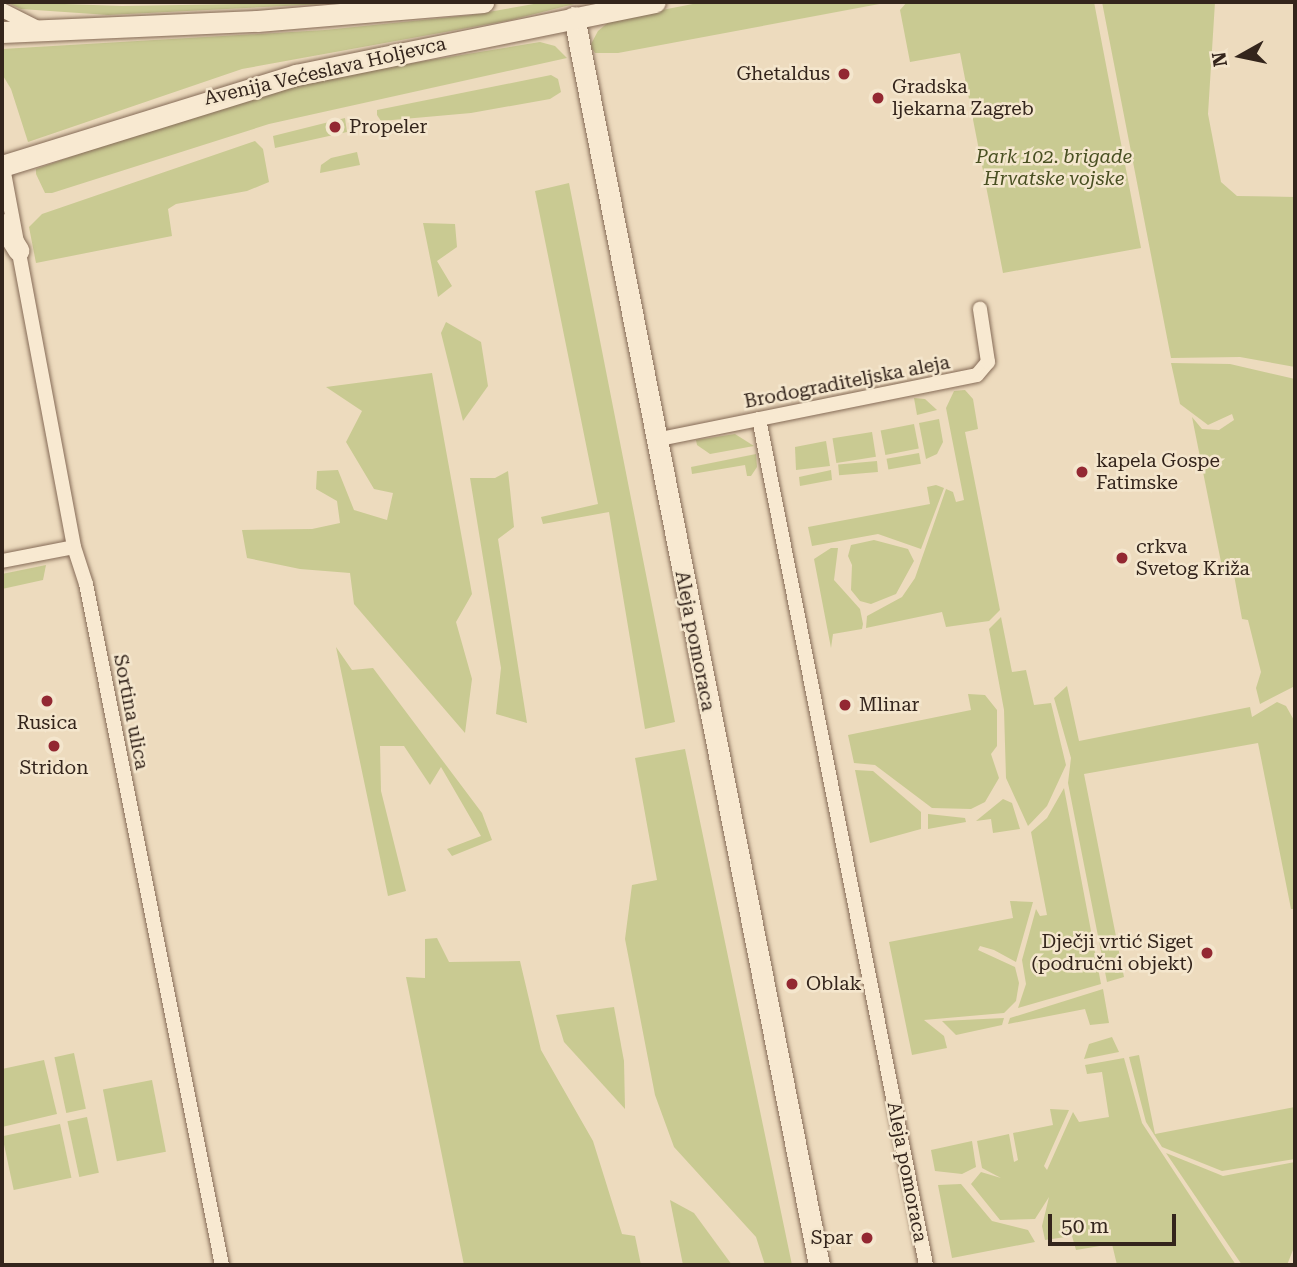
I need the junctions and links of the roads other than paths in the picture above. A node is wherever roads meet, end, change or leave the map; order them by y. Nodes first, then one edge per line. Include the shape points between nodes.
1 (482, 2) edge
2 (590, 2) edge
3 (655, 2) edge
4 (2, 10) edge
5 (575, 17) junction
6 (39, 29) junction
7 (2, 32) edge
8 (2, 165) edge
9 (2, 224) edge
10 (18, 250) junction
11 (980, 309) dead end
12 (759, 419) junction
13 (655, 440) junction
14 (74, 547) junction
15 (2, 561) edge
16 (222, 1265) edge
17 (819, 1265) edge
18 (926, 1265) edge

1 - 6 street, Avenija Većeslava Holjevca via 257,21
2 - 5 street
3 - 5 street, Avenija Većeslava Holjevca
4 - 6 street
5 - 8 street, Avenija Većeslava Holjevca via 296,75
5 - 13 street, Aleja pomoraca
6 - 7 street, Avenija Većeslava Holjevca
8 - 10 street, Sortina ulica
9 - 10 street
10 - 14 street, Sortina ulica
11 - 12 street, Brodograditeljska aleja via 988,356 979,374
12 - 13 street, Brodograditeljska aleja
12 - 18 street, Aleja pomoraca
13 - 17 street, Aleja pomoraca
14 - 15 street
14 - 16 street, Sortina ulica via 89,597

